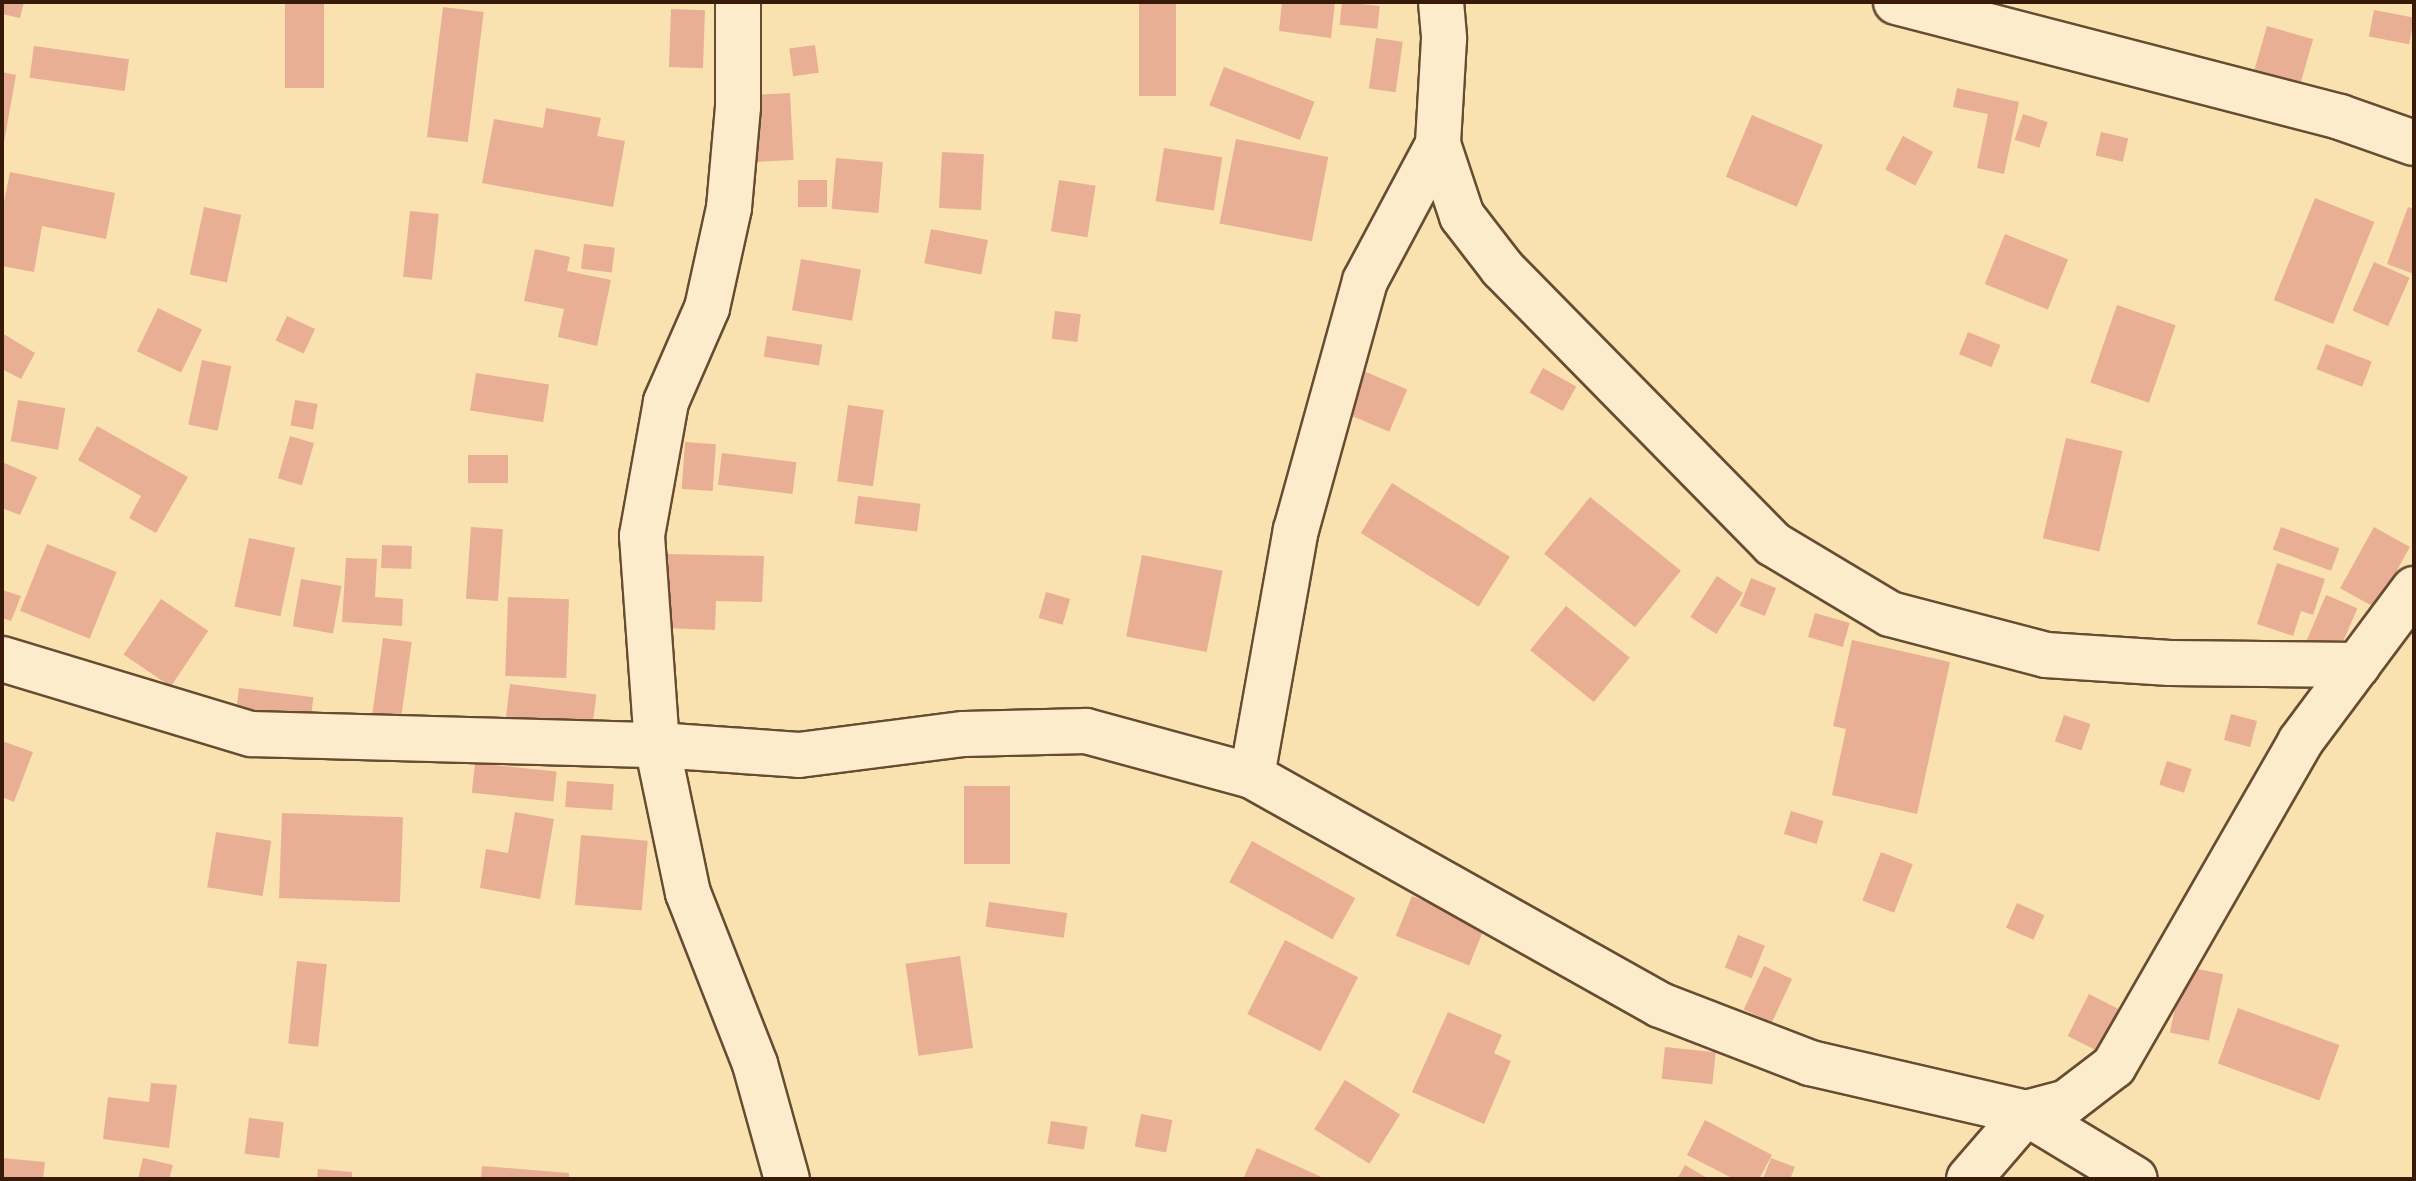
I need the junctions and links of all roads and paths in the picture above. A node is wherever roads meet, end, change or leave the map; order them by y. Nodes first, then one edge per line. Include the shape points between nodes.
1 (738, 2) edge
2 (1441, 2) edge
3 (1896, 2) edge
4 (2414, 143) edge
5 (1438, 144) junction
6 (2414, 589) edge
7 (2, 659) edge
8 (2358, 665) junction
9 (657, 745) junction
10 (1252, 776) junction
11 (2026, 1113) junction
12 (787, 1179) edge
13 (1969, 1179) edge
14 (2135, 1179) edge

1 - 9 street via 738,107 729,208 707,308 666,402 642,536
2 - 5 street
3 - 4 street via 2340,117
5 - 8 street via 1462,216 1502,268 1773,544 1890,614 2046,655 2170,663
5 - 10 street via 1365,281 1296,530
6 - 8 street
7 - 9 street via 251,734
8 - 11 street via 2300,742 2114,1066 2067,1102
9 - 10 street via 799,755 964,734 1086,731
9 - 12 street via 688,893 755,1064
10 - 11 street via 1660,1005 1810,1063
11 - 13 street
11 - 14 street

